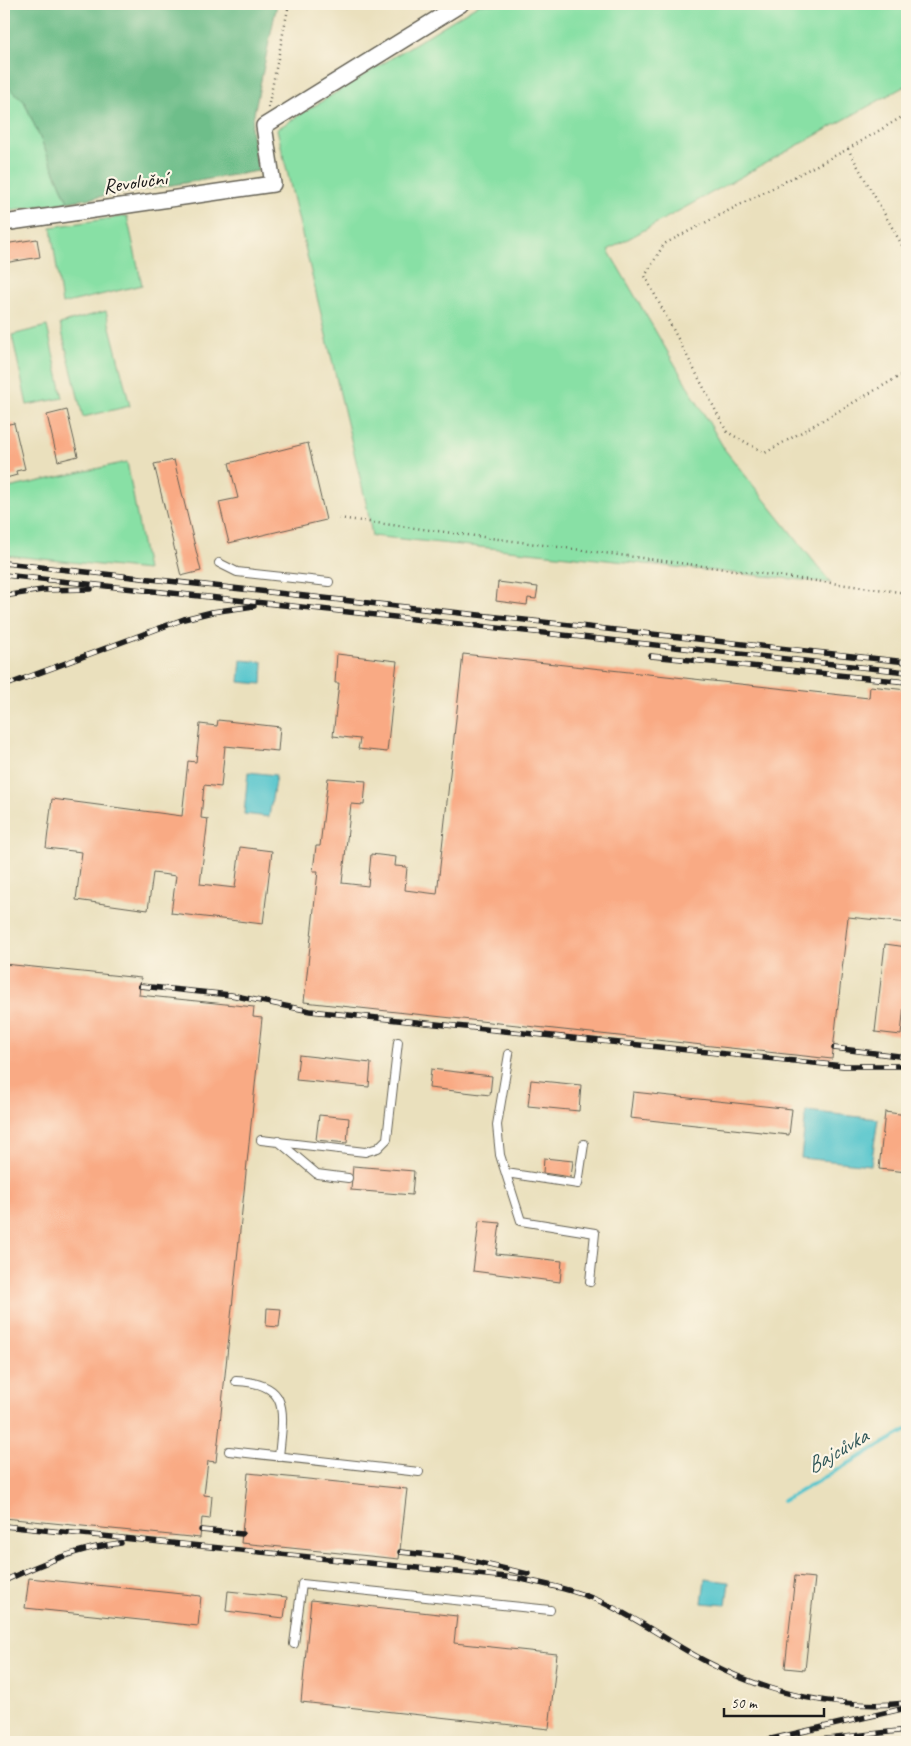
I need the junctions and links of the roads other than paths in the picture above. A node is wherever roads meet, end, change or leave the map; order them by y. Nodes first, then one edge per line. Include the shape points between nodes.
1 (461, 4) edge
2 (4, 223) edge
3 (219, 563) dead end
4 (329, 582) dead end
5 (398, 1042) dead end
6 (509, 1054) dead end
7 (262, 1140) dead end
8 (278, 1142) junction
9 (584, 1144) dead end
10 (506, 1173) junction
11 (348, 1178) dead end
12 (590, 1282) dead end
13 (236, 1381) dead end
14 (229, 1451) dead end
15 (279, 1456) junction
16 (419, 1472) dead end
17 (550, 1610) dead end
18 (294, 1644) dead end

1 - 2 street, Revoluční via 264,126 273,184
3 - 4 lane via 237,572
5 - 8 lane via 387,1139 378,1148 365,1152
6 - 10 lane via 497,1125 500,1155
7 - 8 lane
8 - 11 lane via 317,1174
9 - 10 lane via 578,1184
10 - 12 lane via 521,1221 595,1233
13 - 15 lane via 255,1382 278,1397 283,1412
14 - 15 lane
15 - 16 lane
17 - 18 lane via 302,1584

